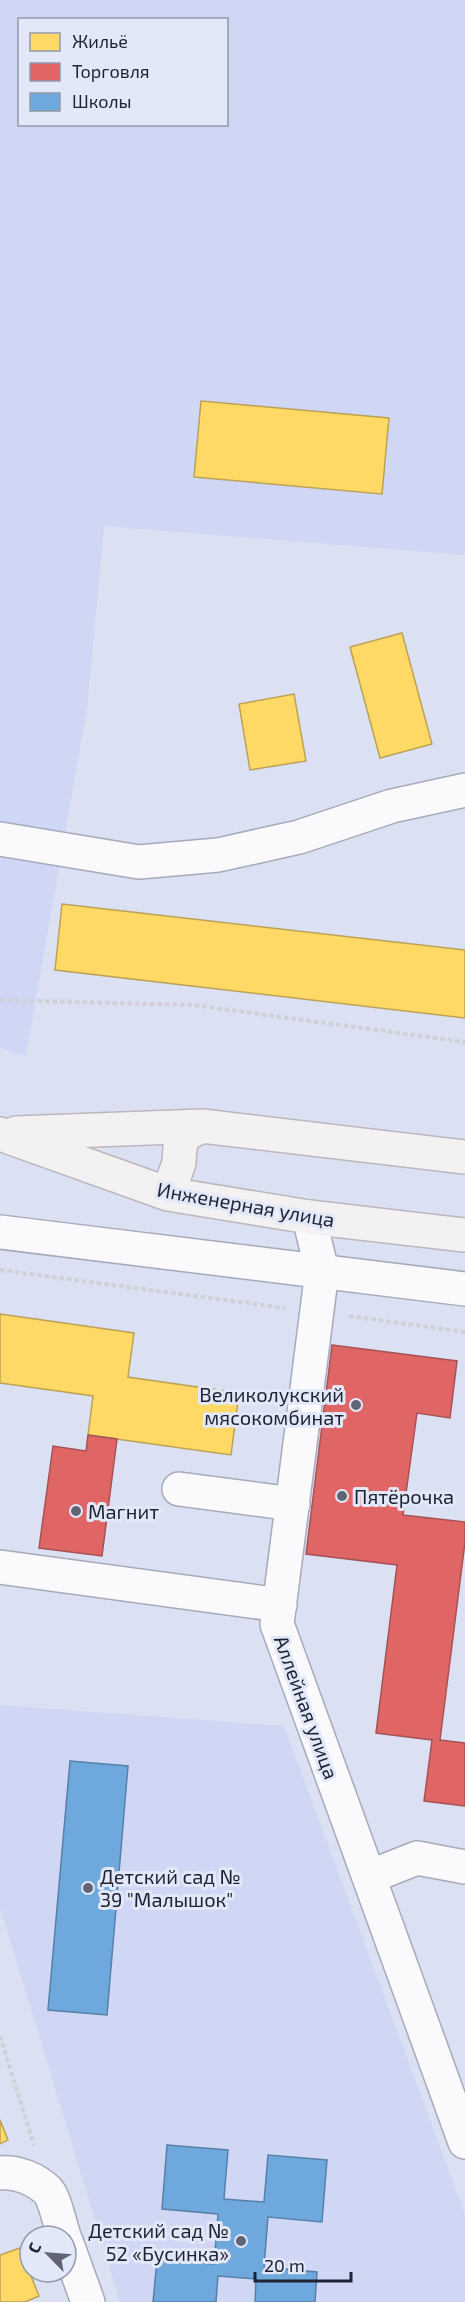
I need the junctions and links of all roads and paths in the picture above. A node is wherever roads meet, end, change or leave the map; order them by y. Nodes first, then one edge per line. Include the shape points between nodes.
1 (465, 790) edge
2 (0, 839) edge
3 (0, 1000) edge
4 (465, 1042) edge
5 (202, 1126) junction
6 (0, 1134) edge
7 (465, 1157) edge
8 (168, 1194) junction
9 (309, 1217) junction
10 (0, 1232) edge
11 (465, 1235) edge
12 (0, 1270) edge
13 (322, 1271) junction
14 (465, 1289) edge
15 (315, 1312) junction
16 (465, 1332) edge
17 (179, 1489) dead end
18 (293, 1504) junction
19 (0, 1567) edge
20 (280, 1605) junction
21 (465, 1867) edge
22 (369, 1877) junction
23 (0, 2036) edge
24 (465, 2142) edge
25 (0, 2173) edge
26 (49, 2192) junction
27 (60, 2224) edge
28 (78, 2274) edge
29 (88, 2302) edge

1 - 2 street via 392,806 299,837 218,855 139,862
3 - 4 path via 193,1005
5 - 6 main road, Инженерная улица
5 - 7 main road, Инженерная улица
5 - 8 main road via 184,1135
6 - 8 main road, Инженерная улица
8 - 9 main road, Инженерная улица
9 - 11 main road, Инженерная улица
9 - 13 street, Аллейная улица
10 - 13 street
12 - 15 path
13 - 14 street
13 - 15 street, Аллейная улица
15 - 16 path
15 - 18 street, Аллейная улица
17 - 18 street
18 - 20 street, Аллейная улица
19 - 20 street
20 - 22 street, Аллейная улица via 277,1624
21 - 22 street via 417,1858
22 - 24 street, Аллейная улица
23 - 26 path
25 - 26 street via 11,2172 31,2179
26 - 27 street
28 - 29 street

